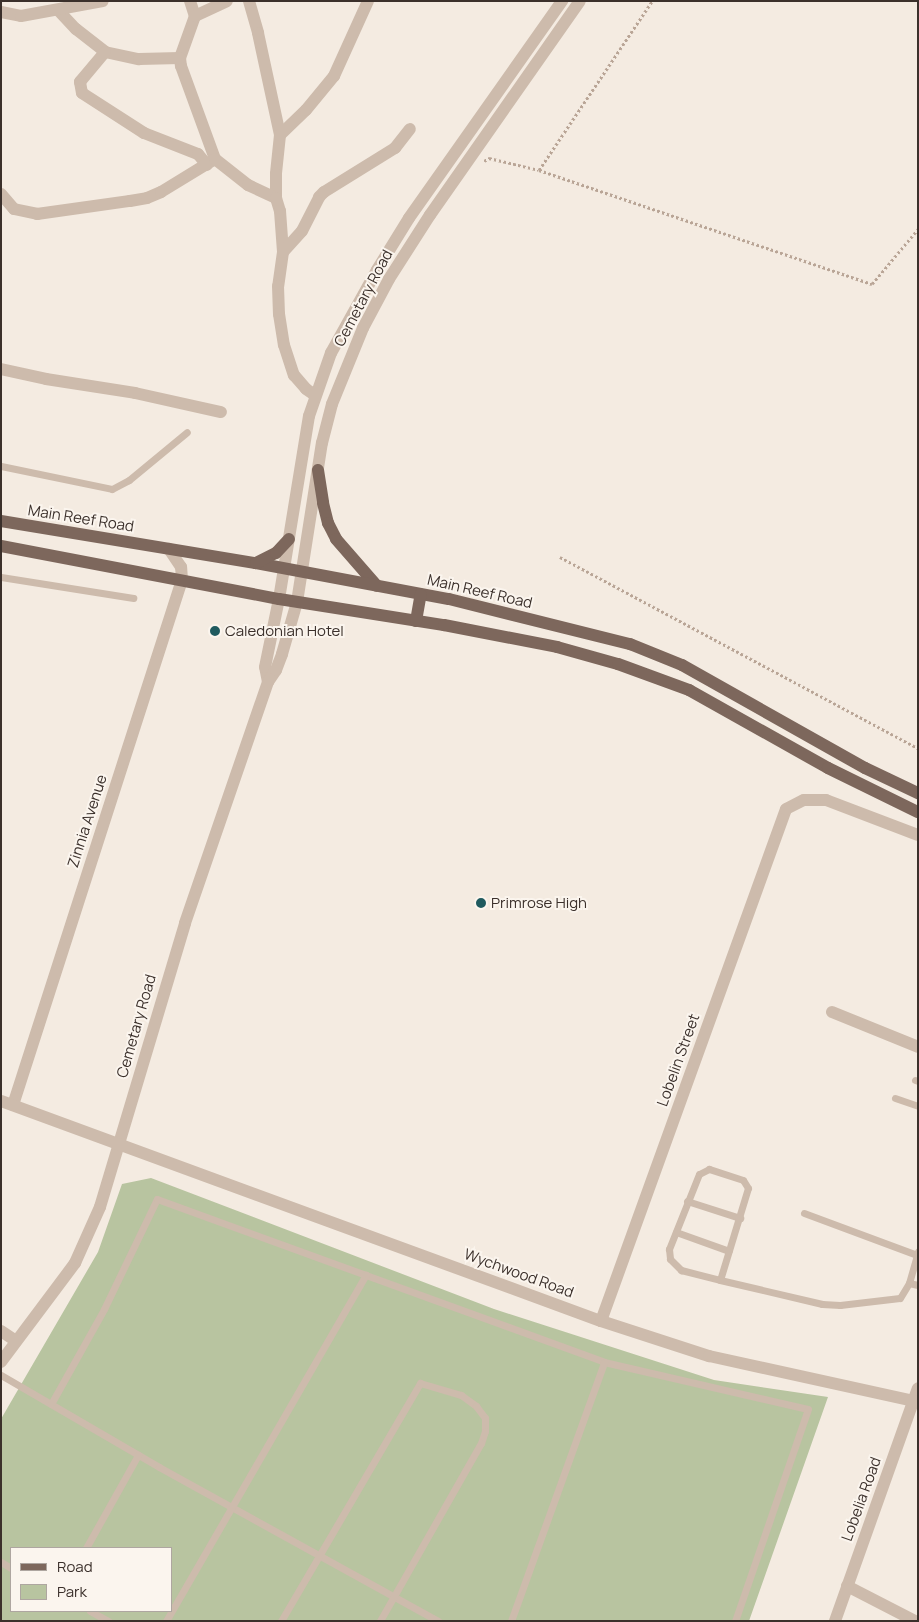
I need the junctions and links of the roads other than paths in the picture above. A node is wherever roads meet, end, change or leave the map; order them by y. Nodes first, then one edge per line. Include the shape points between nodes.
1 (104, 1) edge
2 (190, 1) edge
3 (227, 1) edge
4 (249, 1) edge
5 (368, 1) edge
6 (562, 1) edge
7 (580, 1) edge
8 (58, 10) junction
9 (1, 12) edge
10 (195, 16) junction
11 (105, 52) junction
12 (180, 58) junction
13 (410, 129) dead end
14 (280, 135) junction
15 (211, 162) junction
16 (1, 194) edge
17 (276, 198) junction
18 (283, 252) junction
19 (1, 369) edge
20 (315, 395) junction
21 (221, 412) dead end
22 (187, 432) dead end
23 (1, 466) edge
24 (318, 470) junction
25 (1, 521) edge
26 (289, 539) junction
27 (1, 546) edge
28 (169, 549) junction
29 (256, 563) junction
30 (285, 569) junction
31 (302, 573) junction
32 (1, 576) edge
33 (182, 580) junction
34 (377, 586) junction
35 (422, 594) junction
36 (134, 598) dead end
37 (279, 599) junction
38 (297, 602) junction
39 (416, 621) junction
40 (268, 682) junction
41 (918, 793) edge
42 (918, 812) edge
43 (918, 835) edge
44 (832, 1012) dead end
45 (918, 1047) edge
46 (895, 1098) dead end
47 (7, 1103) edge
48 (918, 1106) edge
49 (119, 1144) junction
50 (687, 1201) junction
51 (804, 1213) dead end
52 (740, 1218) junction
53 (676, 1232) junction
54 (729, 1251) junction
55 (917, 1253) edge
56 (366, 1275) junction
57 (720, 1280) junction
58 (909, 1283) junction
59 (918, 1285) edge
60 (601, 1321) junction
61 (1, 1331) edge
62 (16, 1341) junction
63 (1, 1362) edge
64 (604, 1362) junction
65 (1, 1375) edge
66 (916, 1397) edge
67 (51, 1404) junction
68 (138, 1455) junction
69 (231, 1506) junction
70 (87, 1547) edge
71 (318, 1554) junction
72 (848, 1586) junction
73 (394, 1597) junction
74 (172, 1610) edge
75 (92, 1612) edge
76 (108, 1621) edge
77 (281, 1621) edge
78 (380, 1621) edge
79 (438, 1621) edge
80 (511, 1621) edge
81 (735, 1621) edge
82 (835, 1621) edge
83 (915, 1621) edge

1 - 8 street
2 - 10 street
3 - 10 street
4 - 14 street
5 - 14 street via 334,76
6 - 20 street, Cemetary Road via 409,218 349,320
7 - 24 street, Cemetary Road via 445,192 375,303 332,404
8 - 9 street via 21,16
8 - 11 street
10 - 12 street
11 - 12 street via 139,59
11 - 15 street via 80,82 82,93 144,133
12 - 15 street
13 - 18 street via 395,148 324,192 298,238
14 - 17 street
15 - 16 street via 147,198 50,213 14,209
15 - 17 street
17 - 18 street
18 - 20 street via 278,286 284,345 294,375
19 - 21 street
20 - 26 street, Cemetary Road via 304,439
22 - 23 lane via 112,490
24 - 31 street, Cemetary Road
24 - 34 main road via 323,503 336,539
25 - 28 main road, Main Reef Road
26 - 29 main road via 276,553
26 - 30 street, Cemetary Road
27 - 33 main road
28 - 29 main road, Main Reef Road
28 - 33 street via 181,567
29 - 30 main road, Main Reef Road
30 - 31 main road, Main Reef Road
30 - 37 street, Cemetary Road
31 - 34 main road, Main Reef Road
31 - 38 street, Cemetary Road
32 - 36 lane
33 - 37 main road
33 - 47 street, Zinnia Avenue
34 - 35 main road, Main Reef Road
35 - 39 main road
35 - 41 main road, Main Reef Road via 621,642 682,665 865,768
37 - 38 main road
37 - 40 street, Cemetary Road via 265,667
38 - 39 main road
38 - 40 street, Cemetary Road via 282,654
39 - 42 main road via 557,647 651,674 689,690 828,768
40 - 49 street, Cemetary Road via 173,960
43 - 60 street, Lobelin Street via 826,800 804,800 786,809
44 - 45 street
46 - 48 lane
47 - 49 street, Wychwood Road
49 - 60 street, Wychwood Road
49 - 62 street, Cemetary Road via 100,1208 81,1253
50 - 52 lane
50 - 52 lane via 699,1174 709,1168 747,1184 748,1195
50 - 53 lane
51 - 55 lane
52 - 54 lane
53 - 54 lane
53 - 57 lane via 670,1249 670,1259 675,1266
54 - 57 lane
55 - 58 lane
56 - 64 lane
56 - 67 lane via 157,1199 104,1309
56 - 69 lane
57 - 58 lane via 822,1304 840,1305 897,1300
58 - 59 lane
60 - 66 street, Wychwood Road via 709,1356
61 - 62 street
62 - 63 street, Cemetary Road
64 - 80 lane
64 - 81 lane via 808,1409
65 - 67 lane
66 - 72 street, Lobelia Road
67 - 68 lane
68 - 69 lane
68 - 70 lane
69 - 71 lane
69 - 74 lane
71 - 73 lane
71 - 73 lane via 420,1383 461,1395 485,1418 485,1431
71 - 77 lane
72 - 82 street, Lobelia Road
72 - 83 street
73 - 78 lane
73 - 79 lane
75 - 76 lane

